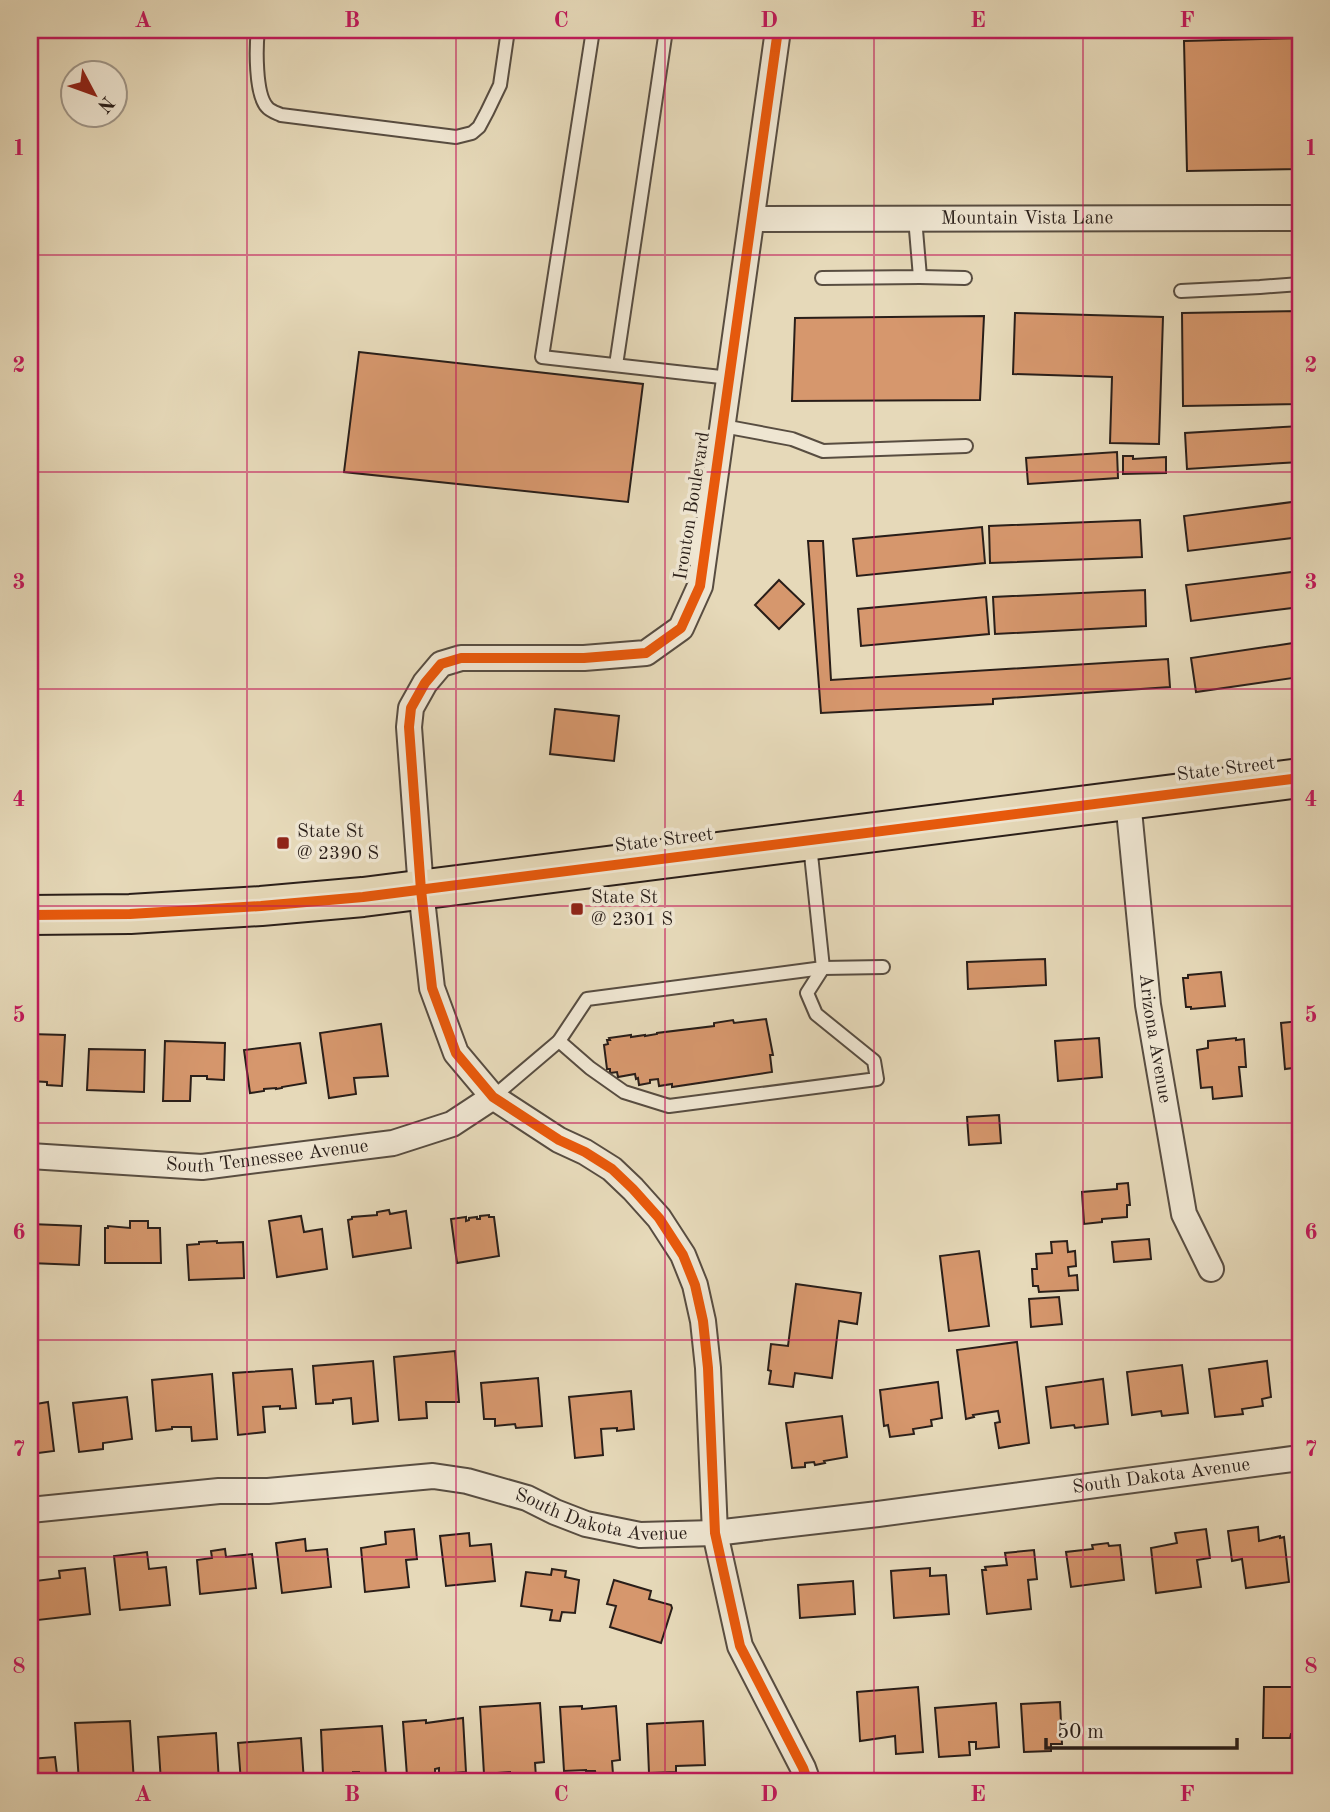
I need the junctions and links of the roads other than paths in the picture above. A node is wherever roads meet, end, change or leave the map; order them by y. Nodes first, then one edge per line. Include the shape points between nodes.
1 (258, 30) edge
2 (508, 30) edge
3 (593, 30) edge
4 (666, 30) edge
5 (778, 30) edge
6 (915, 218) junction
7 (1300, 218) edge
8 (752, 219) junction
9 (920, 277) junction
10 (822, 278) dead end
11 (965, 278) dead end
12 (1300, 284) edge
13 (1181, 291) dead end
14 (617, 365) junction
15 (730, 378) junction
16 (723, 426) junction
17 (966, 446) dead end
18 (1300, 778) edge
19 (1128, 800) junction
20 (809, 841) junction
21 (421, 890) junction
22 (30, 915) edge
23 (883, 967) dead end
24 (823, 968) junction
25 (559, 1041) junction
26 (493, 1097) junction
27 (30, 1156) edge
28 (1211, 1269) dead end
29 (1300, 1458) edge
30 (30, 1510) edge
31 (715, 1533) junction
32 (808, 1782) edge

1 - 2 lane via 261,96 267,109 281,115 456,137 472,133 487,112 499,85
3 - 14 lane via 542,357
4 - 14 lane
5 - 8 street, Ironton Boulevard
6 - 7 street, Mountain Vista Lane
6 - 8 street, Mountain Vista Lane
6 - 9 lane
8 - 15 street, Ironton Boulevard
9 - 10 lane
9 - 11 lane
12 - 13 lane
14 - 15 lane
15 - 16 street, Ironton Boulevard
16 - 17 lane via 792,439 823,451
16 - 21 street, Ironton Boulevard via 700,586 681,628 646,653 461,658 442,664 425,682 411,708 409,727
18 - 19 main road, State Street
19 - 20 main road, State Street
19 - 28 street, Arizona Avenue via 1148,1005 1184,1214
20 - 21 main road, State Street
20 - 24 lane
21 - 22 main road, State Street via 261,906
21 - 26 street, Ironton Boulevard via 432,988 456,1053
23 - 24 lane
24 - 25 lane via 587,999
24 - 25 lane via 807,993 816,1014 874,1061 877,1079 669,1106 624,1093
25 - 26 lane
26 - 27 street, South Tennessee Avenue via 452,1124 393,1143 202,1167
26 - 31 street, Ironton Boulevard via 611,1168 659,1218 683,1255 704,1321
29 - 31 street, South Dakota Avenue
30 - 31 street, South Dakota Avenue via 433,1476 467,1480 527,1498 586,1524 640,1535
31 - 32 street, Ironton Boulevard via 740,1646

